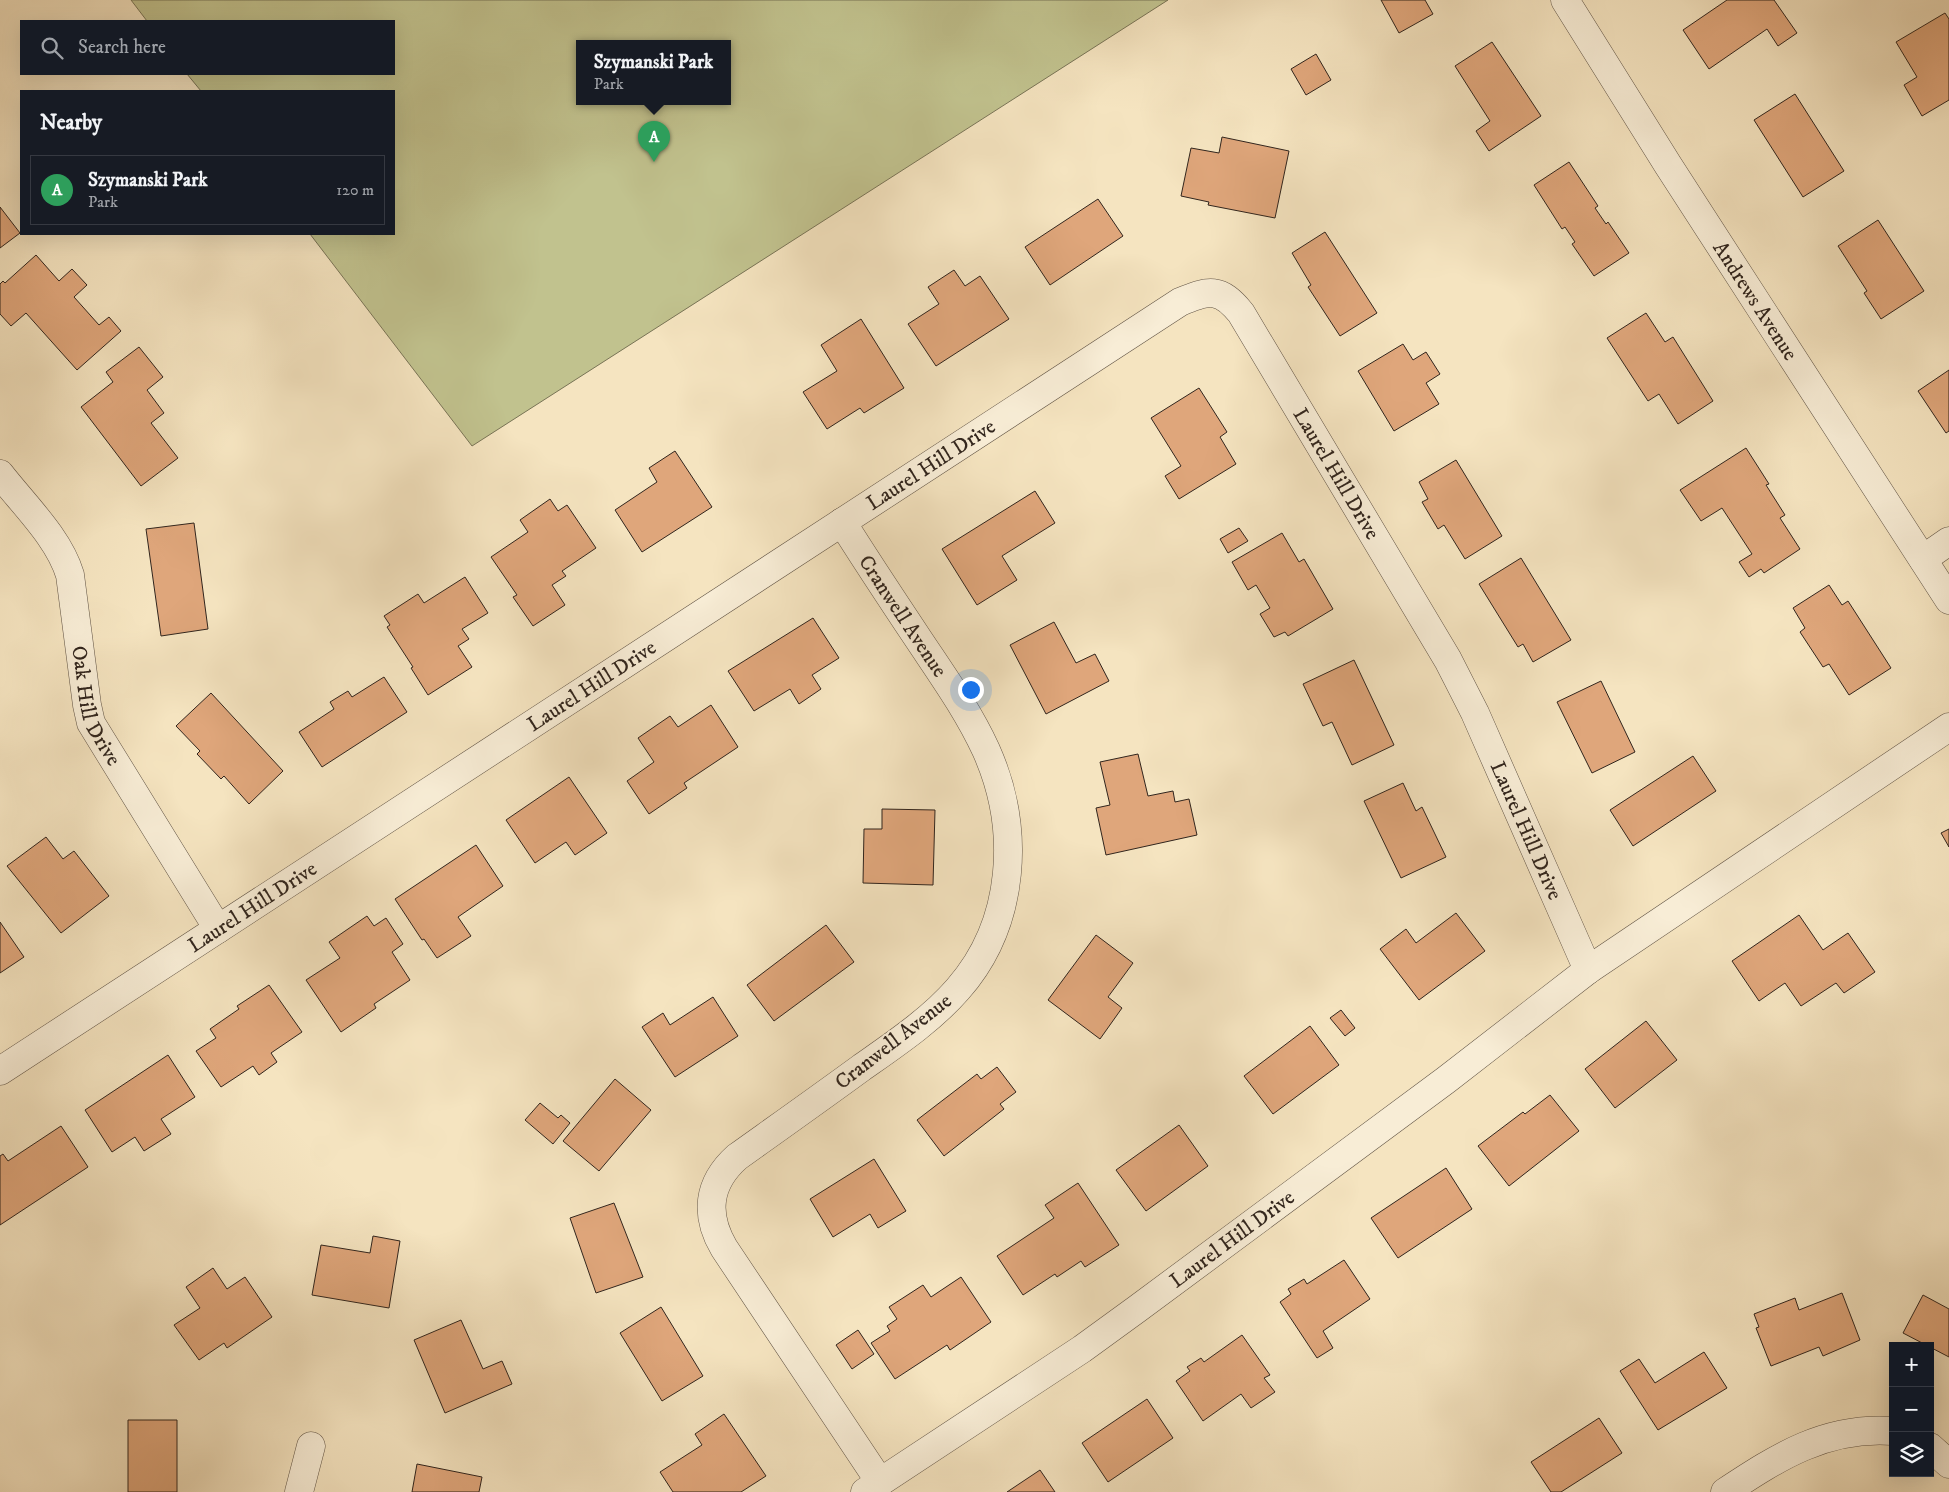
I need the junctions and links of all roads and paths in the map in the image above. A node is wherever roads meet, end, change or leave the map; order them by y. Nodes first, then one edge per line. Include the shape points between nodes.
1 (1565, 0) edge
2 (0, 474) edge
3 (842, 522) junction
4 (1949, 541) edge
5 (1923, 559) junction
6 (1949, 600) edge
7 (1949, 727) edge
8 (218, 929) junction
9 (1588, 970) junction
10 (0, 1071) edge
11 (1889, 1431) edge
12 (311, 1446) dead end
13 (1934, 1451) edge
14 (1949, 1464) edge
15 (873, 1487) edge
16 (299, 1492) edge
17 (1725, 1492) edge

1 - 5 street, Andrews Avenue
2 - 8 street, Oak Hill Drive via 66,560 91,723
3 - 8 street, Laurel Hill Drive
3 - 9 street, Laurel Hill Drive via 1180,302 1199,294 1214,293 1230,298 1448,660 1475,713
3 - 15 street, Cranwell Avenue via 959,700 986,752 1007,822 1008,858 1000,910 988,943 959,988 898,1042 737,1157 726,1167 713,1192 712,1221 716,1235
4 - 5 street
5 - 6 street, Andrews Avenue
7 - 9 street, Laurel Hill Drive
8 - 10 street, Laurel Hill Drive
9 - 15 street, Laurel Hill Drive via 1138,1309
11 - 17 street via 1846,1432 1806,1445
12 - 16 street
13 - 14 street

